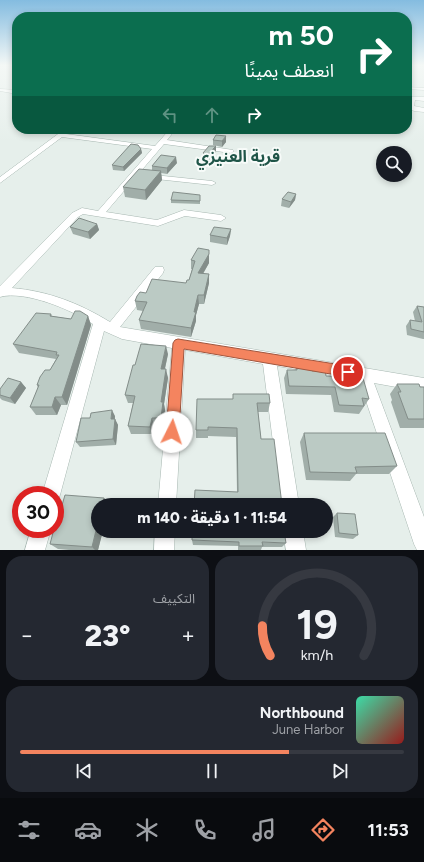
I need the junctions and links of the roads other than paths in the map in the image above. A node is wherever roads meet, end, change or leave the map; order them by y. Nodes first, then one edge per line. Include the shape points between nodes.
1 (413, 91) edge
2 (413, 98) junction
3 (424, 99) edge
4 (424, 110) edge
5 (169, 134) edge
6 (60, 135) joint
7 (160, 145) junction
8 (231, 151) dead end
9 (135, 174) junction
10 (0, 181) edge
11 (212, 183) dead end
12 (101, 213) junction
13 (221, 218) dead end
14 (159, 270) dead end
15 (0, 292) edge
16 (105, 325) junction
17 (178, 343) junction
18 (269, 358) junction
19 (364, 374) junction
20 (424, 385) edge
21 (54, 486) edge
22 (167, 498) edge
23 (289, 498) edge
24 (38, 538) edge
25 (165, 538) edge
26 (295, 538) edge
27 (424, 544) edge
28 (35, 550) edge
29 (164, 550) edge
30 (296, 550) edge

1 - 2 street
2 - 3 street
2 - 4 street via 412,108
5 - 7 street
6 - 7 street
6 - 10 street
7 - 8 street
7 - 9 street
9 - 11 street
9 - 12 street
12 - 13 street via 158,223 184,213
12 - 15 street via 82,211 75,215
14 - 16 street
15 - 16 street via 34,294 83,312
16 - 17 street via 122,334
16 - 21 street
17 - 18 street
17 - 22 street
18 - 19 street
18 - 23 street
19 - 20 street
19 - 27 street
24 - 28 street
25 - 29 street
26 - 30 street

